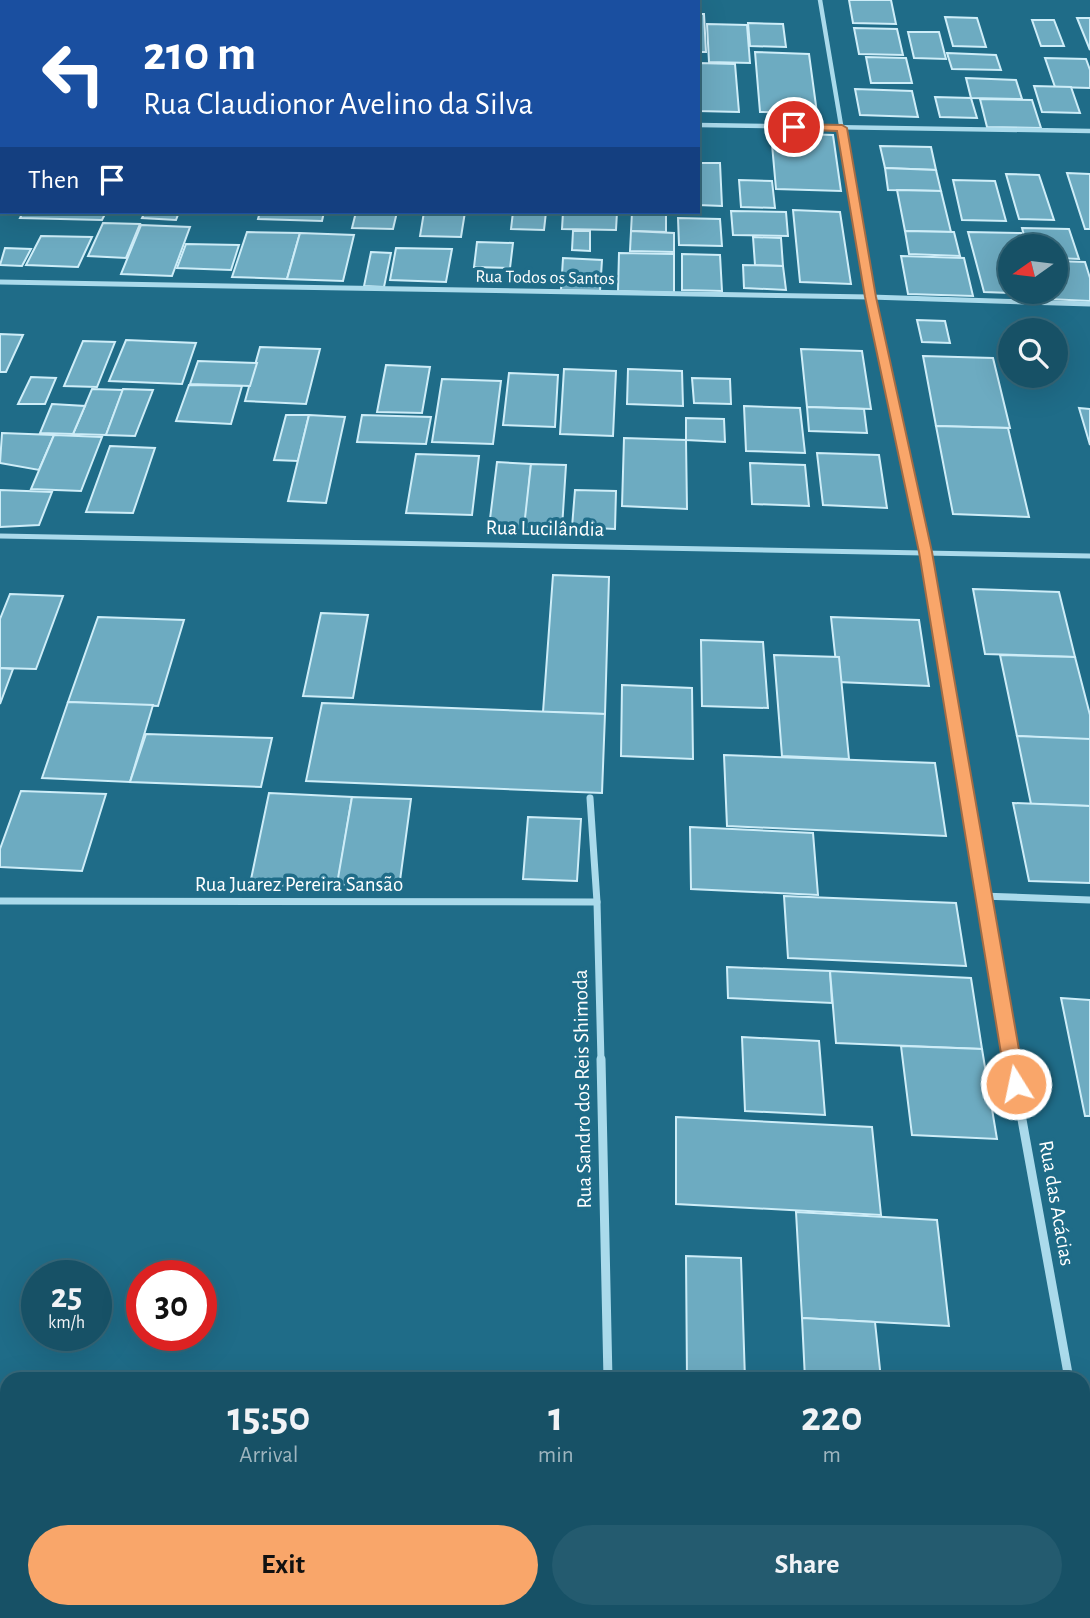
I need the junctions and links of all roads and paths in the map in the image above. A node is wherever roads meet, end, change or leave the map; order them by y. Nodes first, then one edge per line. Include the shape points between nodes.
1 (820, 0) edge
2 (700, 125) edge
3 (842, 128) junction
4 (1090, 131) edge
5 (0, 282) edge
6 (870, 297) junction
7 (1090, 304) edge
8 (0, 536) edge
9 (925, 552) junction
10 (1090, 556) edge
11 (590, 798) dead end
12 (981, 896) junction
13 (1090, 900) edge
14 (0, 901) edge
15 (597, 902) junction
16 (608, 1372) edge
17 (1068, 1372) edge

1 - 3 street, Rua das Acácias
2 - 3 street
3 - 4 street
3 - 6 street, Rua das Acácias
5 - 6 street, Rua Todos os Santos
6 - 7 street, Rua Todos os Santos
6 - 9 street, Rua das Acácias
8 - 9 street, Rua Lucilândia
9 - 10 street, Rua Lucilândia
9 - 12 street, Rua das Acácias
11 - 15 street, Rua Sandro dos Reis Shimoda
12 - 13 street
12 - 17 street, Rua das Acácias
14 - 15 street, Rua Juarez Pereira Sansão
15 - 16 street, Rua Sandro dos Reis Shimoda

